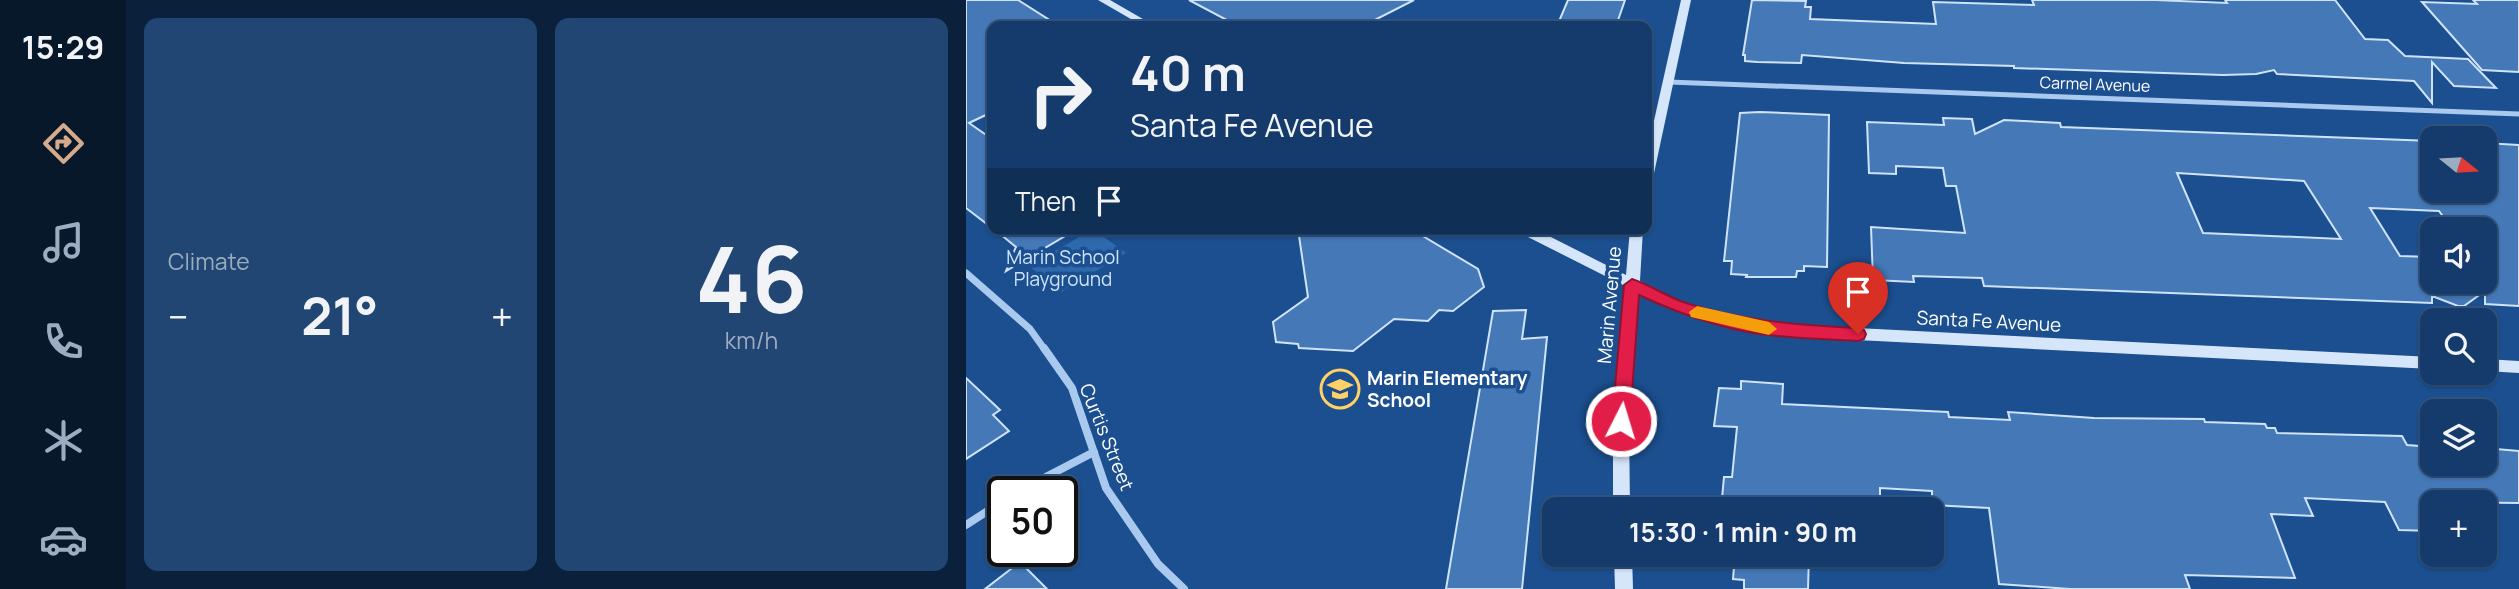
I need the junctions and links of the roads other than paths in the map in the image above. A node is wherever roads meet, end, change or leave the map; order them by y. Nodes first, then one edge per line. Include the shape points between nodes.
1 (1103, 0) edge
2 (1686, 0) edge
3 (1141, 21) edge
4 (1669, 82) junction
5 (2519, 114) edge
6 (1652, 156) edge
7 (1535, 235) edge
8 (1636, 235) edge
9 (966, 273) edge
10 (1632, 285) junction
11 (2420, 362) edge
12 (2497, 366) edge
13 (2519, 367) edge
14 (1094, 452) junction
15 (1048, 476) edge
16 (1621, 497) edge
17 (987, 511) edge
18 (966, 525) edge
19 (1623, 567) edge
20 (1184, 589) edge
21 (1624, 589) edge

1 - 3 street
2 - 4 street
4 - 5 street, Carmel Avenue
4 - 6 street
7 - 10 street, Santa Fe Avenue
8 - 10 street, Marin Avenue
9 - 14 street, Curtis Street via 1030,329 1072,388
10 - 11 street, Santa Fe Avenue via 1679,307 1776,330
10 - 16 street, Marin Avenue via 1621,421
12 - 13 street
14 - 15 street
14 - 20 street, Curtis Street via 1106,488 1158,564
17 - 18 street
19 - 21 street

